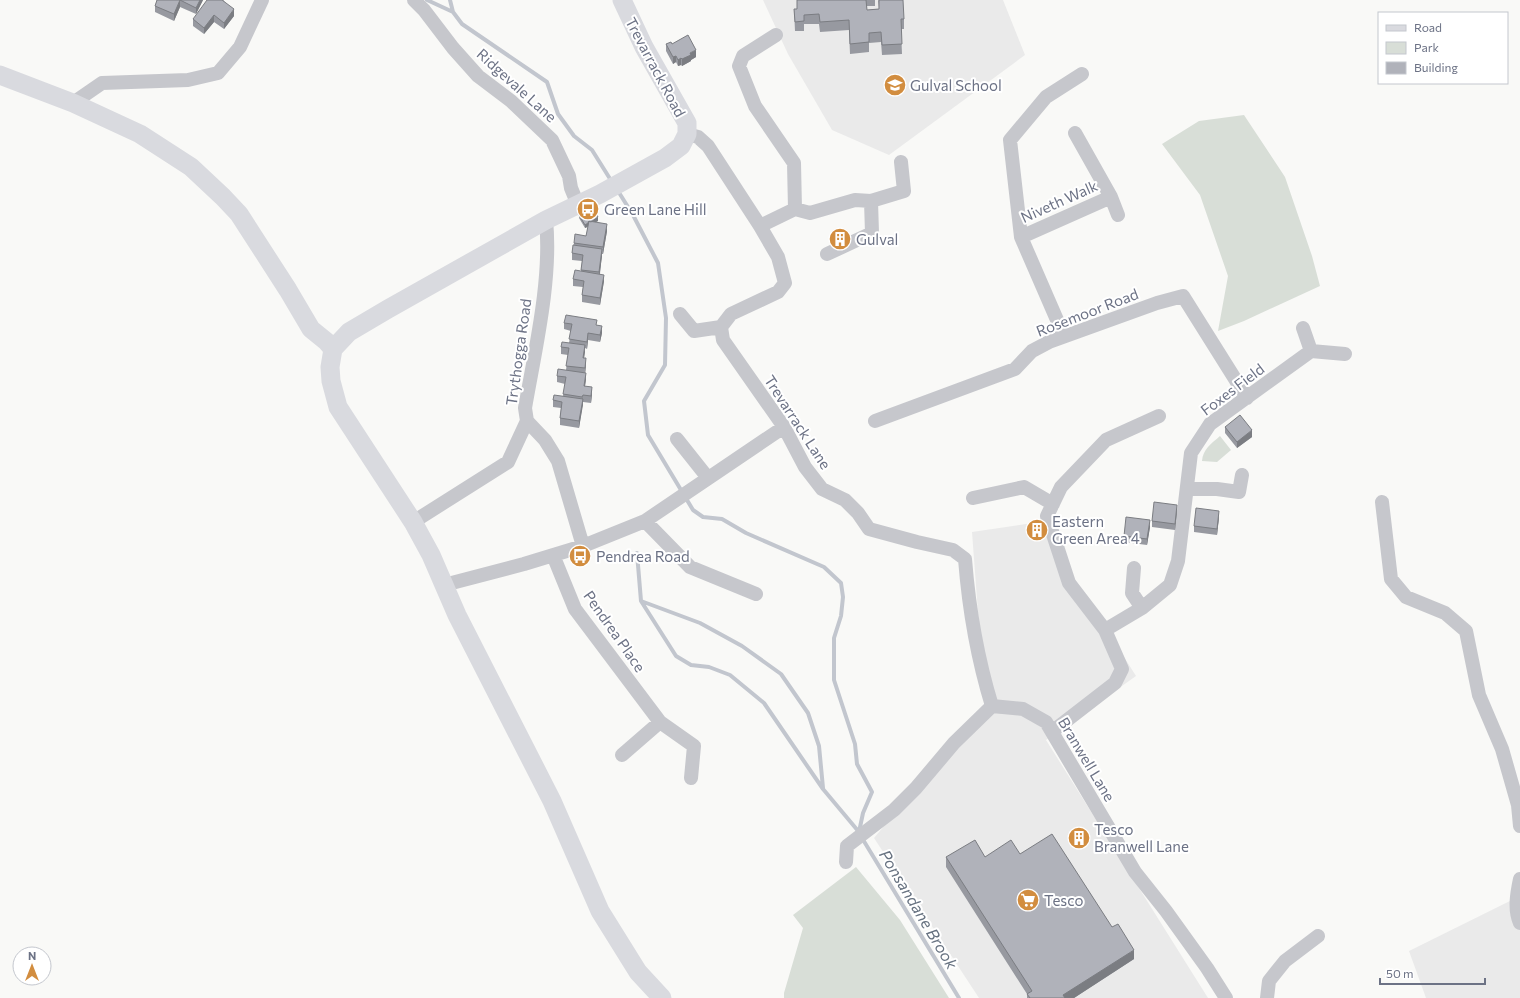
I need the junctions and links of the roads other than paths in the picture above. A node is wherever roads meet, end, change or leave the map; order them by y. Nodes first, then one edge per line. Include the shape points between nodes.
1 (262, 0) edge
2 (414, 0) edge
3 (622, 0) edge
4 (776, 35) dead end
5 (1082, 74) dead end
6 (0, 76) edge
7 (73, 103) junction
8 (1075, 133) dead end
9 (687, 134) junction
10 (901, 162) dead end
11 (1111, 196) junction
12 (871, 201) junction
13 (578, 205) junction
14 (796, 209) junction
15 (1118, 215) dead end
16 (546, 220) junction
17 (760, 226) junction
18 (1021, 237) junction
19 (827, 254) dead end
20 (680, 314) dead end
21 (722, 327) junction
22 (1303, 328) dead end
23 (1064, 336) junction
24 (333, 349) junction
25 (1311, 351) junction
26 (1345, 354) dead end
27 (1247, 398) junction
28 (1158, 416) dead end
29 (527, 421) junction
30 (875, 421) dead end
31 (784, 427) junction
32 (677, 439) dead end
33 (1242, 475) dead end
34 (708, 478) junction
35 (1188, 489) junction
36 (973, 498) dead end
37 (1382, 502) dead end
38 (1053, 504) junction
39 (645, 521) junction
40 (413, 522) junction
41 (583, 546) junction
42 (553, 555) junction
43 (1134, 568) dead end
44 (444, 585) junction
45 (756, 594) dead end
46 (1142, 608) junction
47 (1105, 630) junction
48 (992, 706) junction
49 (660, 722) junction
50 (1053, 731) junction
51 (622, 755) dead end
52 (691, 778) dead end
53 (1519, 805) edge
54 (1520, 826) edge
55 (846, 862) dead end
56 (1520, 879) edge
57 (1520, 923) edge
58 (1318, 936) dead end
59 (662, 998) edge
60 (1226, 998) edge
61 (1267, 998) edge

1 - 7 street via 240,48 218,73 188,80 102,83
2 - 13 street, Ridgevale Lane via 478,76 511,101 552,140 569,176
3 - 9 main road, Trevarrack Road via 644,47 687,123
4 - 14 street via 743,56 739,66 755,106 794,163
5 - 18 street via 1046,98 1010,140
6 - 7 main road
7 - 24 main road via 140,134 191,167 223,197 239,214 311,329
8 - 11 street, Niveth Walk
9 - 13 main road via 681,146 665,158
9 - 17 street via 698,137 708,146
10 - 12 street via 904,191
11 - 15 street, Niveth Walk
11 - 18 street, Niveth Walk
12 - 14 street via 855,200 810,213
12 - 19 street via 872,234
13 - 16 main road
14 - 17 street
16 - 24 main road via 349,332
16 - 29 street, Trythogga Road via 548,246 543,299 525,408
17 - 21 street via 778,257 784,283 778,292 731,314
18 - 23 street
20 - 21 street via 694,331
21 - 31 street, Trevarrack Lane via 723,340
22 - 25 street
23 - 27 street, Rosemoor Road via 1183,296
23 - 30 street, Rosemoor Road via 1032,351 1016,369
24 - 40 main road via 331,381 338,407
25 - 26 street
25 - 27 street, Foxes Field
27 - 35 street, Foxes Field via 1210,424 1191,453
28 - 38 street via 1106,440 1061,487
29 - 40 street via 508,462
29 - 41 street, Trythogga Road via 545,440 558,461
31 - 34 street
31 - 48 street, Trevarrack Lane via 805,467 822,489 845,500 869,529 953,550 965,560 975,645
32 - 34 street
33 - 35 street via 1239,492
34 - 39 street
35 - 46 street, Foxes Field via 1178,561 1170,585
36 - 38 street via 1024,487
37 - 53 street via 1391,579 1406,597 1445,613 1466,631 1479,695 1502,749
38 - 47 street via 1047,516 1069,583
39 - 41 street
39 - 45 street via 690,567
40 - 44 main road
41 - 42 street
42 - 44 street
42 - 49 street, Pendrea Place via 575,609
43 - 46 street via 1132,593
44 - 59 main road via 552,801 600,911 638,972
46 - 47 street, Foxes Field
47 - 50 street via 1122,670 1115,683
48 - 50 street, Branwell Lane via 1023,709 1046,722
48 - 55 street via 954,743 894,810 848,846
49 - 51 street
49 - 52 street, Pendrea Place via 694,746
50 - 60 street, Branwell Lane via 1135,872 1166,911
53 - 54 street
56 - 57 street via 1517,915
58 - 61 street via 1285,961 1268,981

